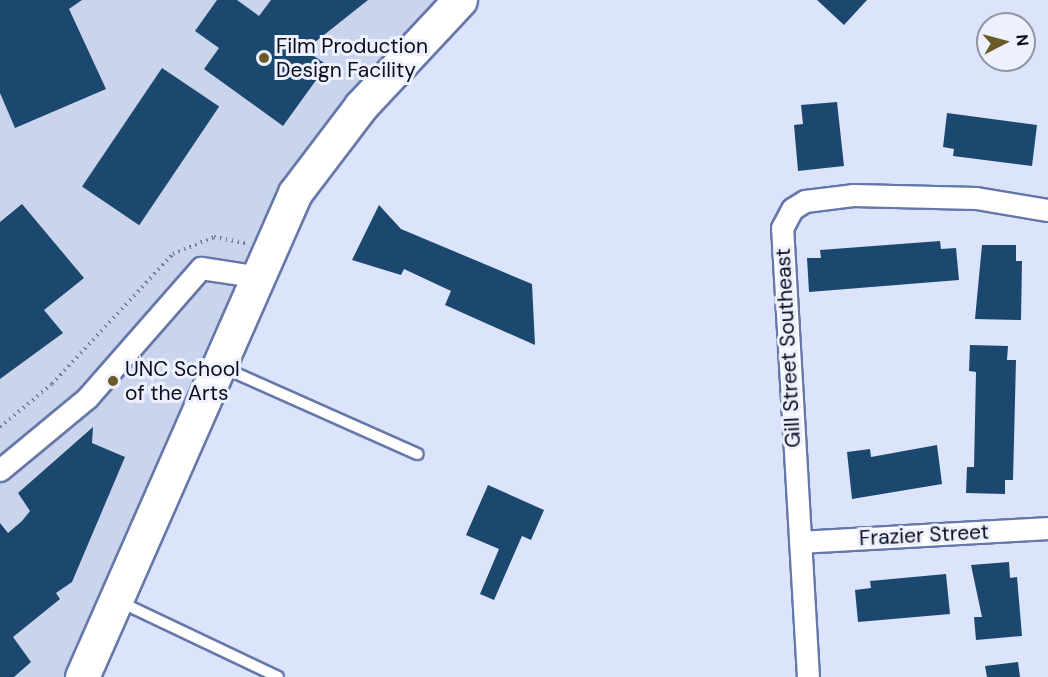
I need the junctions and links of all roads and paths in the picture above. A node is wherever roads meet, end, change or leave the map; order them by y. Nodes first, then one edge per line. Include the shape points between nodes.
1 (460, 0) edge
2 (1048, 210) edge
3 (254, 276) junction
4 (144, 286) dead end
5 (216, 364) junction
6 (0, 427) edge
7 (417, 454) dead end
8 (0, 470) edge
9 (1048, 528) edge
10 (800, 542) junction
11 (115, 599) junction
12 (82, 677) edge
13 (278, 677) edge
14 (808, 677) edge

1 - 3 main road via 361,106 295,193
2 - 10 street, Gill Street Southeast via 976,198 896,195 819,198 792,210 782,228 781,261
3 - 5 main road
3 - 8 street via 201,268 87,398
4 - 6 path via 52,384
5 - 7 lane
5 - 11 main road
9 - 10 street, Frazier Street
10 - 14 street, Gill Street Southeast
11 - 12 main road
11 - 13 lane

